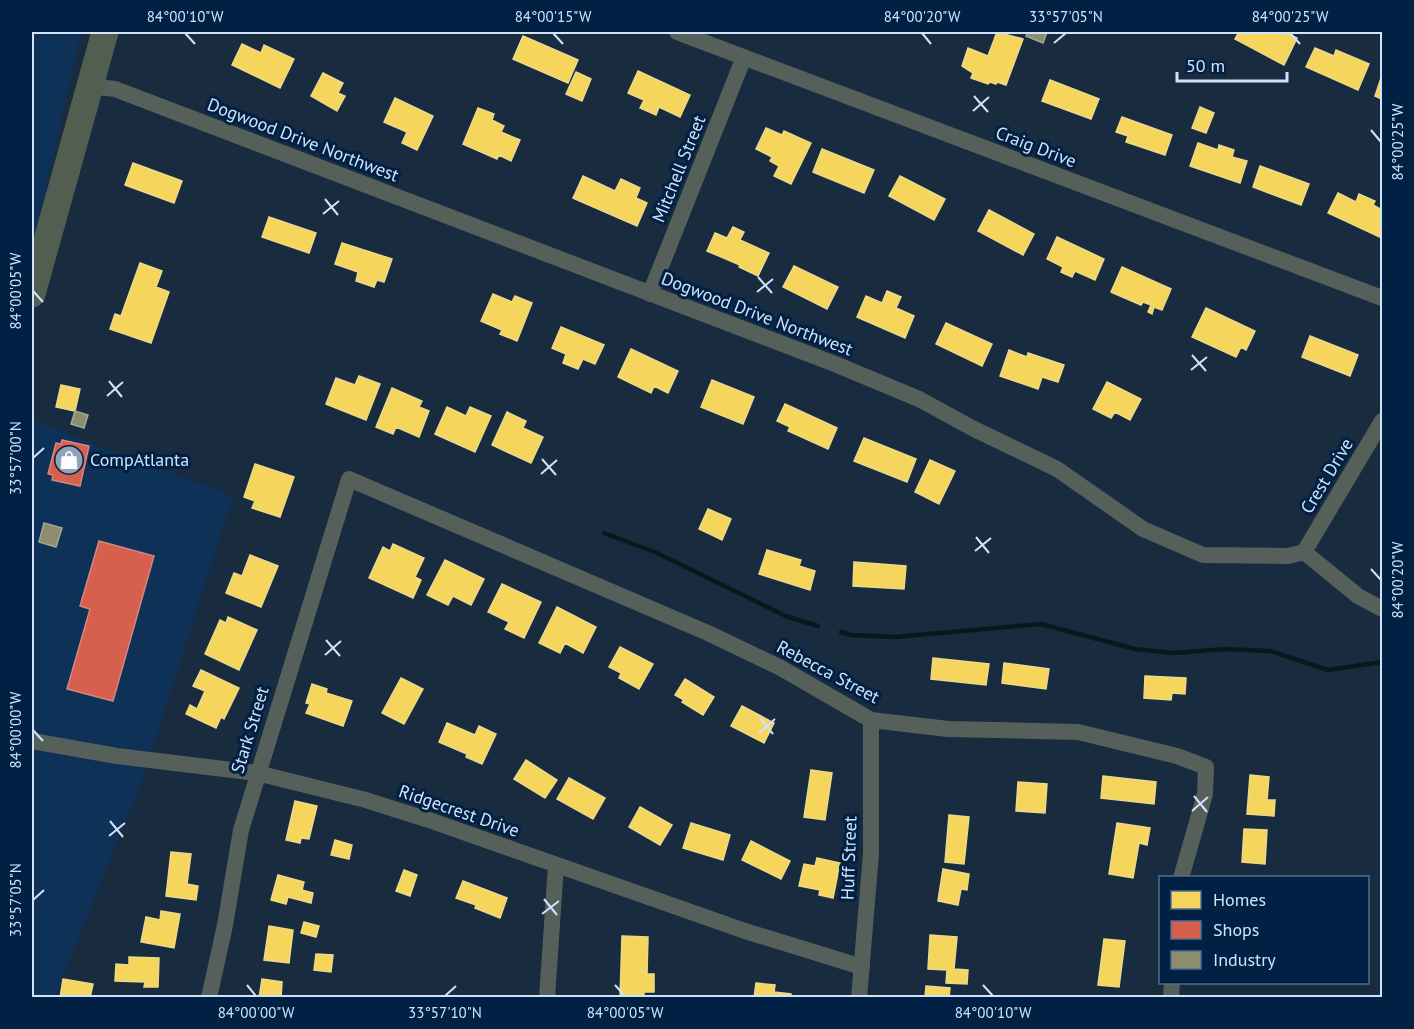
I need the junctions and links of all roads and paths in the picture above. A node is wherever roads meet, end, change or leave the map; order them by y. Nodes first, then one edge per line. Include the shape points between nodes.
1 (105, 32) edge
2 (676, 32) edge
3 (744, 57) junction
4 (89, 86) junction
5 (32, 294) edge
6 (650, 294) junction
7 (1383, 298) edge
8 (1383, 421) edge
9 (349, 479) joint
10 (1304, 552) junction
11 (1383, 609) edge
12 (871, 720) junction
13 (32, 741) edge
14 (257, 773) junction
15 (556, 865) junction
16 (1181, 876) edge
17 (862, 967) junction
18 (209, 998) edge
19 (547, 998) edge
20 (859, 998) edge

1 - 4 main road
2 - 3 street, Craig Drive
3 - 6 street, Mitchell Street
3 - 7 street, Craig Drive
4 - 5 main road
4 - 6 street, Dogwood Drive Northwest via 115,88
6 - 10 street, Dogwood Drive Northwest via 919,399 1057,469 1143,529 1203,555 1288,556
8 - 10 street, Crest Drive
9 - 12 street, Rebecca Street via 708,633 781,668
9 - 14 street, Stark Street
10 - 11 street via 1358,596
12 - 16 street, Rebecca Street via 948,729 1078,732 1206,767 1205,794
12 - 17 street, Huff Street via 871,853
13 - 14 street, Ridgecrest Drive
14 - 15 street, Ridgecrest Drive via 366,800
14 - 18 street, Stark Street via 241,830
15 - 17 street, Ridgecrest Drive via 764,938
15 - 19 street
17 - 20 street, Huff Street

